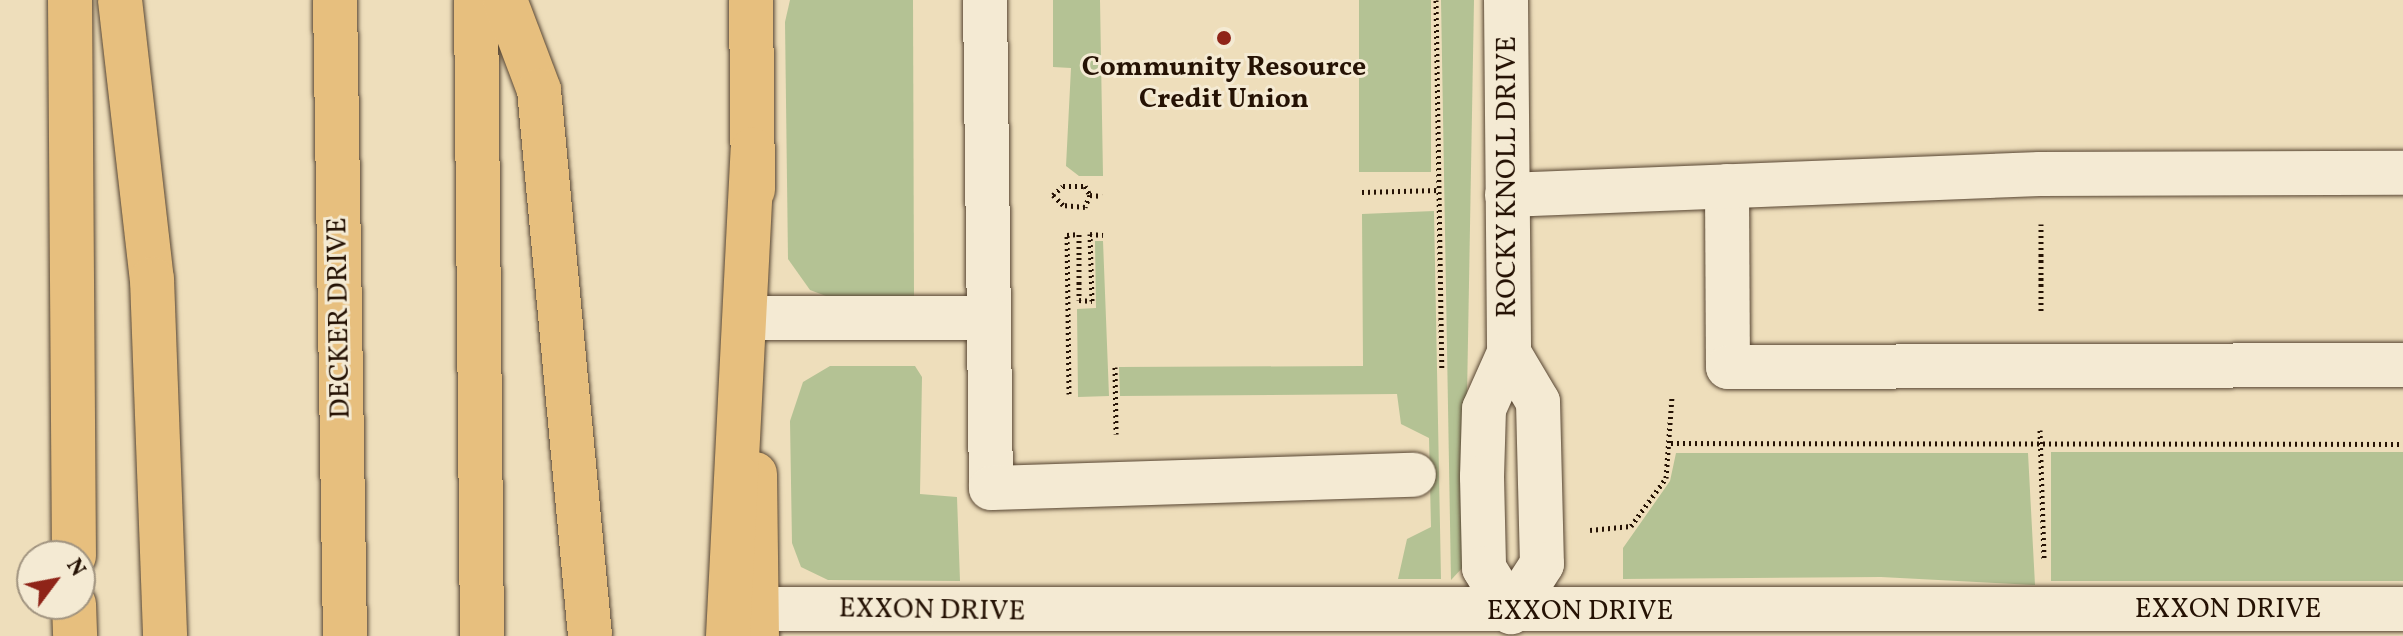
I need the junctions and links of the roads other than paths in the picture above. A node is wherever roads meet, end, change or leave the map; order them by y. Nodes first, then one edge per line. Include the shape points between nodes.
1 (70, 0) edge
2 (120, 0) edge
3 (335, 0) edge
4 (476, 0) edge
5 (505, 0) edge
6 (751, 0) edge
7 (985, 0) edge
8 (1506, 0) edge
9 (753, 150) junction
10 (2403, 173) edge
11 (1727, 186) junction
12 (1507, 195) junction
13 (753, 318) junction
14 (988, 318) junction
15 (1509, 353) junction
16 (2403, 365) edge
17 (1414, 475) dead end
18 (74, 540) edge
19 (2403, 609) edge
20 (1511, 624) edge
21 (747, 627) edge
22 (165, 636) edge
23 (345, 636) edge
24 (482, 636) edge
25 (590, 636) edge

1 - 18 main road
2 - 22 main road via 152,279
3 - 23 main road, DECKER DRIVE
4 - 24 main road
5 - 25 main road via 539,90
6 - 9 main road
7 - 14 lane
8 - 12 lane, ROCKY KNOLL DRIVE
9 - 13 main road
9 - 21 main road
10 - 11 lane via 2040,174
11 - 12 lane
11 - 16 lane via 1728,367
12 - 15 lane, ROCKY KNOLL DRIVE
13 - 14 lane
13 - 21 main road
14 - 17 lane via 991,488
15 - 20 lane, ROCKY KNOLL DRIVE via 1484,409 1482,477 1484,568
15 - 20 lane, ROCKY KNOLL DRIVE via 1538,402 1542,564
19 - 20 lane, EXXON DRIVE
20 - 21 lane, EXXON DRIVE

